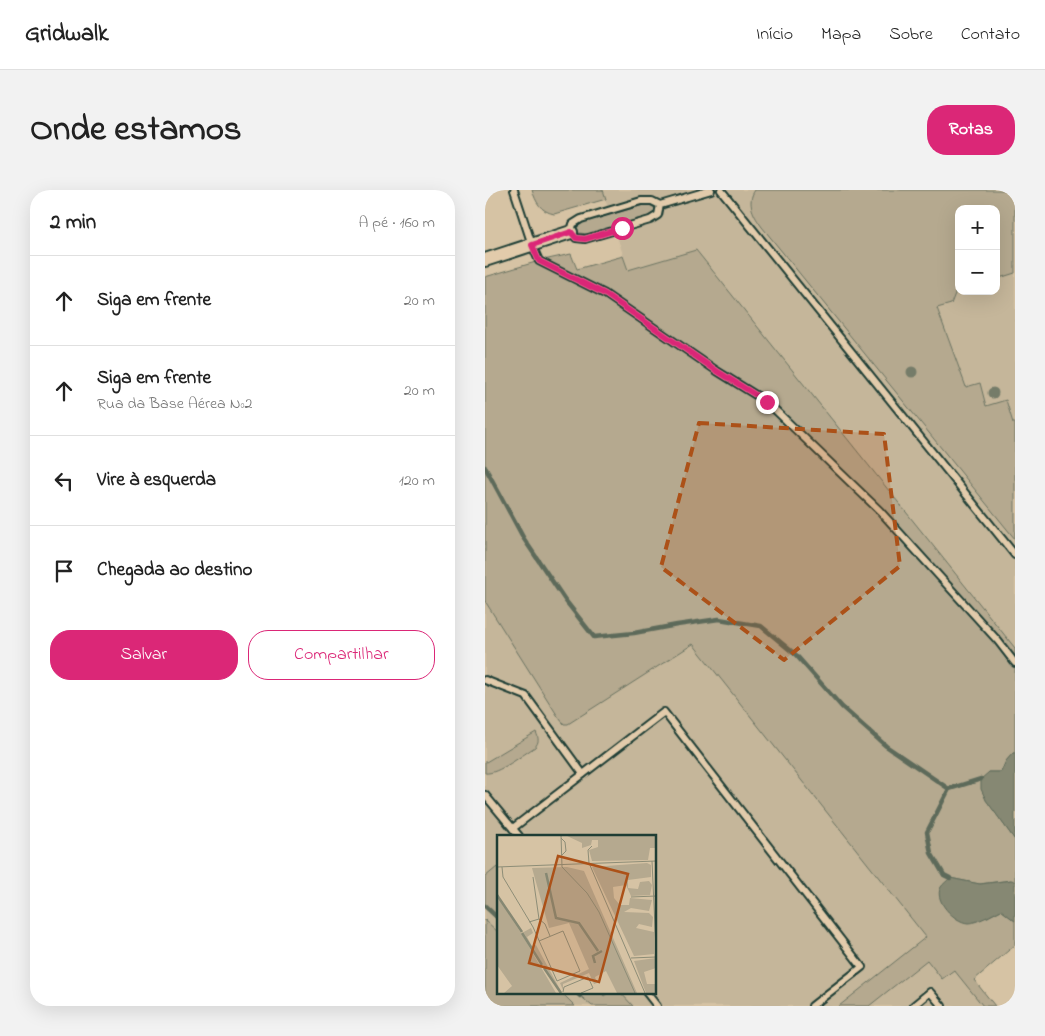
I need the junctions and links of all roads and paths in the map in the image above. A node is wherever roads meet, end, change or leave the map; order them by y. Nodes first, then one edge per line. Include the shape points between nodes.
1 (514, 190) edge
2 (711, 190) edge
3 (721, 190) edge
4 (660, 205) junction
5 (571, 232) junction
6 (532, 245) junction
7 (485, 260) edge
8 (1015, 555) edge
9 (1015, 663) edge
10 (485, 680) edge
11 (583, 774) junction
12 (485, 795) edge
13 (513, 828) junction
14 (518, 835) edge
15 (648, 994) edge
16 (657, 1006) edge
17 (813, 1006) edge
18 (913, 1006) edge
19 (942, 1006) edge

1 - 6 lane
2 - 4 lane
3 - 8 lane
4 - 5 lane via 641,201 581,219 573,224
4 - 5 lane via 658,215 650,220 585,239 576,238
5 - 6 street
6 - 7 street
6 - 9 lane via 539,261 605,294 767,402 880,511
10 - 11 lane via 526,696
11 - 13 lane
11 - 17 lane via 664,712 862,967
12 - 13 lane
13 - 14 lane
15 - 16 lane
18 - 19 lane via 930,992

